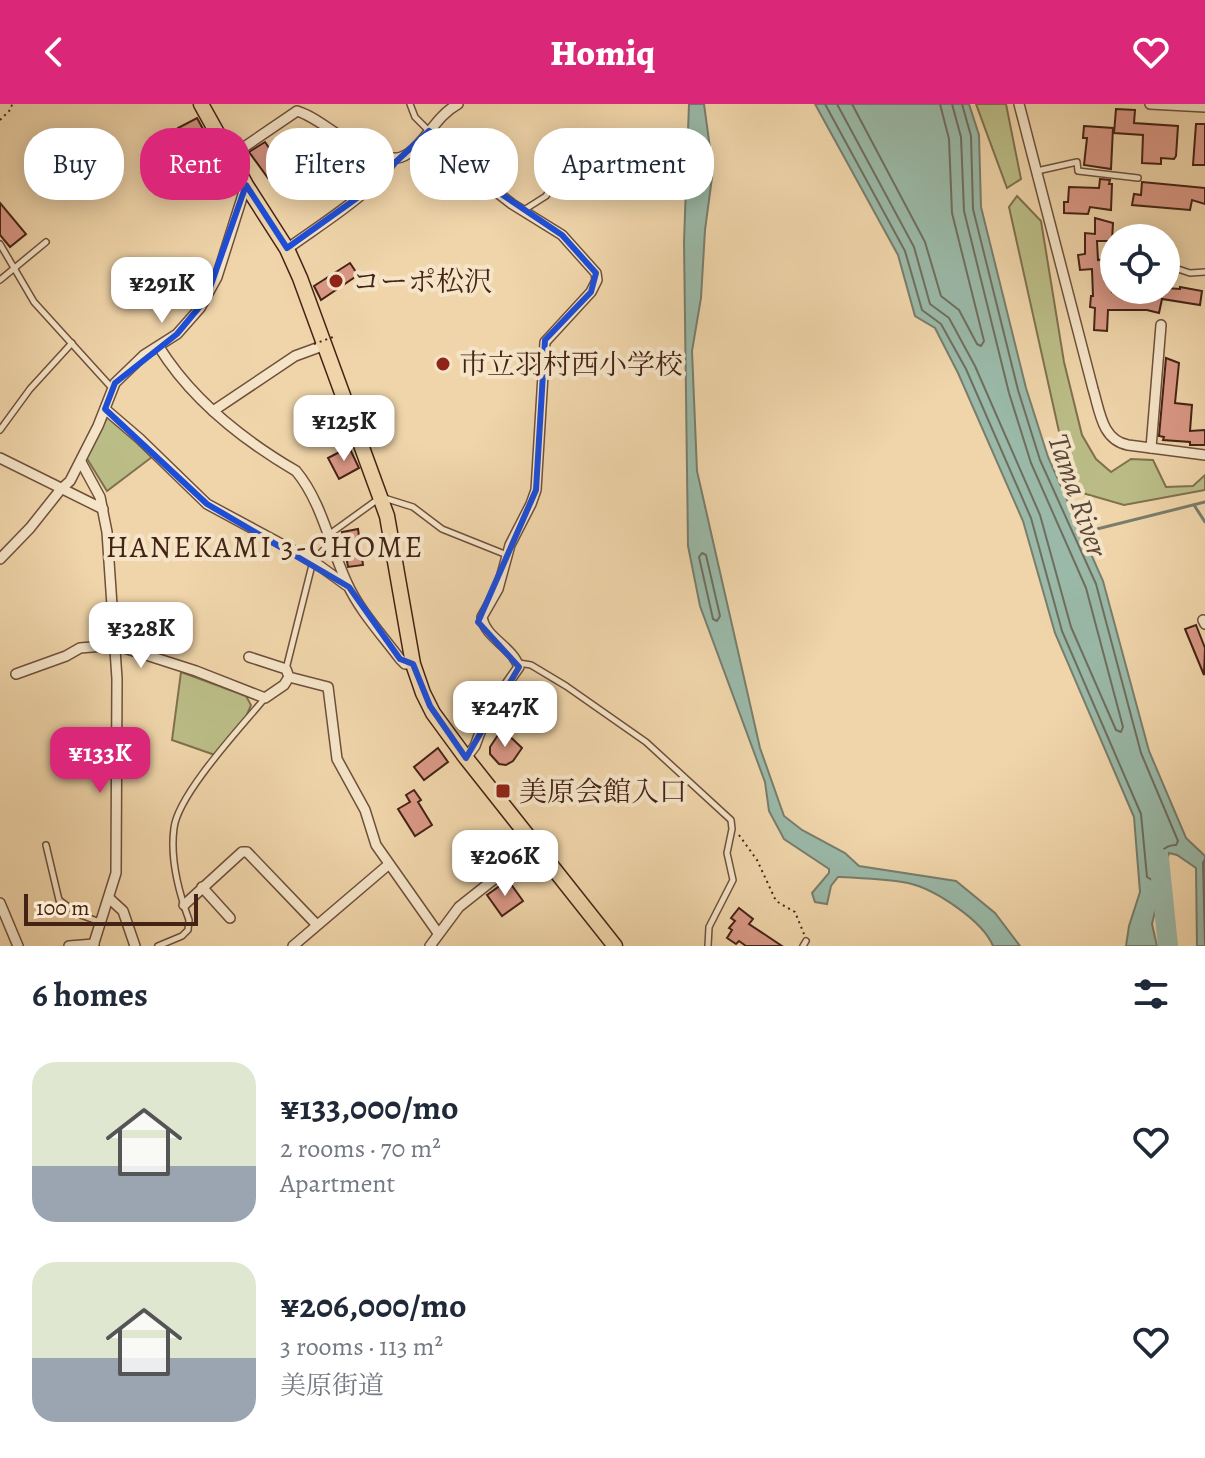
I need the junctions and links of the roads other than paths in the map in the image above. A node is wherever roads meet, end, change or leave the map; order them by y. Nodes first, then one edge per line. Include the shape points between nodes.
1 (201, 104) edge
2 (410, 104) edge
3 (458, 104) edge
4 (1019, 104) edge
5 (1150, 104) edge
6 (1205, 107) edge
7 (299, 108) edge
8 (215, 128) edge
9 (330, 128) edge
10 (426, 128) edge
11 (431, 128) edge
12 (250, 143) edge
13 (410, 152) edge
14 (394, 158) edge
15 (1036, 171) junction
16 (1138, 178) dead end
17 (250, 191) edge
18 (239, 200) edge
19 (354, 200) edge
20 (509, 200) edge
21 (540, 200) edge
22 (524, 211) junction
23 (46, 242) dead end
24 (0, 244) edge
25 (287, 249) junction
26 (15, 269) junction
27 (1180, 270) edge
28 (1205, 272) edge
29 (0, 280) edge
30 (1161, 325) dead end
31 (324, 342) junction
32 (72, 343) junction
33 (159, 347) junction
34 (112, 388) junction
35 (105, 409) junction
36 (213, 411) junction
37 (0, 430) edge
38 (1151, 448) junction
39 (1205, 455) edge
40 (0, 458) edge
41 (81, 462) junction
42 (61, 489) junction
43 (381, 497) junction
44 (103, 509) junction
45 (329, 540) junction
46 (507, 555) junction
47 (0, 559) edge
48 (313, 561) junction
49 (349, 587) junction
50 (115, 645) junction
51 (249, 657) dead end
52 (518, 663) junction
53 (413, 664) junction
54 (288, 673) junction
55 (16, 674) dead end
56 (265, 698) junction
57 (466, 758) junction
58 (46, 845) dead end
59 (537, 845) junction
60 (388, 865) junction
61 (202, 887) junction
62 (110, 899) junction
63 (0, 903) edge
64 (184, 905) junction
65 (230, 918) dead end
66 (101, 922) junction
67 (316, 924) junction
68 (436, 941) edge
69 (94, 945) edge
70 (18, 946) edge
71 (69, 946) edge
72 (135, 946) edge
73 (158, 946) edge
74 (293, 946) edge
75 (615, 946) edge
76 (708, 946) edge

1 - 8 main road
2 - 10 lane
3 - 11 street
4 - 15 street
5 - 6 street
7 - 9 street
7 - 12 street
13 - 14 street
15 - 16 lane via 1077,162 1078,171
15 - 38 street via 1108,434 1116,443
17 - 25 main road
18 - 33 street via 206,299
19 - 25 street
20 - 22 street
21 - 22 lane
22 - 46 street via 562,235 594,269 597,280 545,342 536,490
23 - 26 lane
24 - 26 lane
25 - 31 main road
26 - 29 lane
26 - 32 lane via 34,302
27 - 28 lane
30 - 38 street
31 - 36 street
31 - 43 main road
32 - 34 lane
32 - 37 lane
33 - 34 street via 139,359
33 - 36 street
34 - 35 street
35 - 41 street
35 - 48 street via 207,504
36 - 45 street via 296,471
38 - 39 street
40 - 42 street
41 - 42 street
41 - 44 street
42 - 44 street
42 - 47 street
43 - 45 lane
43 - 46 lane via 413,507 442,529
43 - 53 main road
44 - 50 street
45 - 48 lane
45 - 49 street
46 - 52 street via 482,622
48 - 49 street
48 - 54 lane
49 - 53 street via 400,659
50 - 55 street via 80,648
50 - 56 street
50 - 62 street via 116,865
51 - 54 street
52 - 57 street
52 - 76 lane via 566,686 646,742 731,820 727,853 733,880 709,927
53 - 57 main road via 433,713
54 - 56 street via 284,685
54 - 60 street via 328,687 337,759
56 - 64 lane via 202,773 174,826 174,858
57 - 59 main road
58 - 66 lane via 59,900
59 - 68 street via 459,907
59 - 75 main road
60 - 67 street
60 - 68 street
61 - 64 street
61 - 65 street
61 - 67 street via 247,852
62 - 66 street
62 - 72 street via 123,911
63 - 70 street
64 - 73 lane via 188,930
66 - 69 street
67 - 74 street
69 - 71 street

